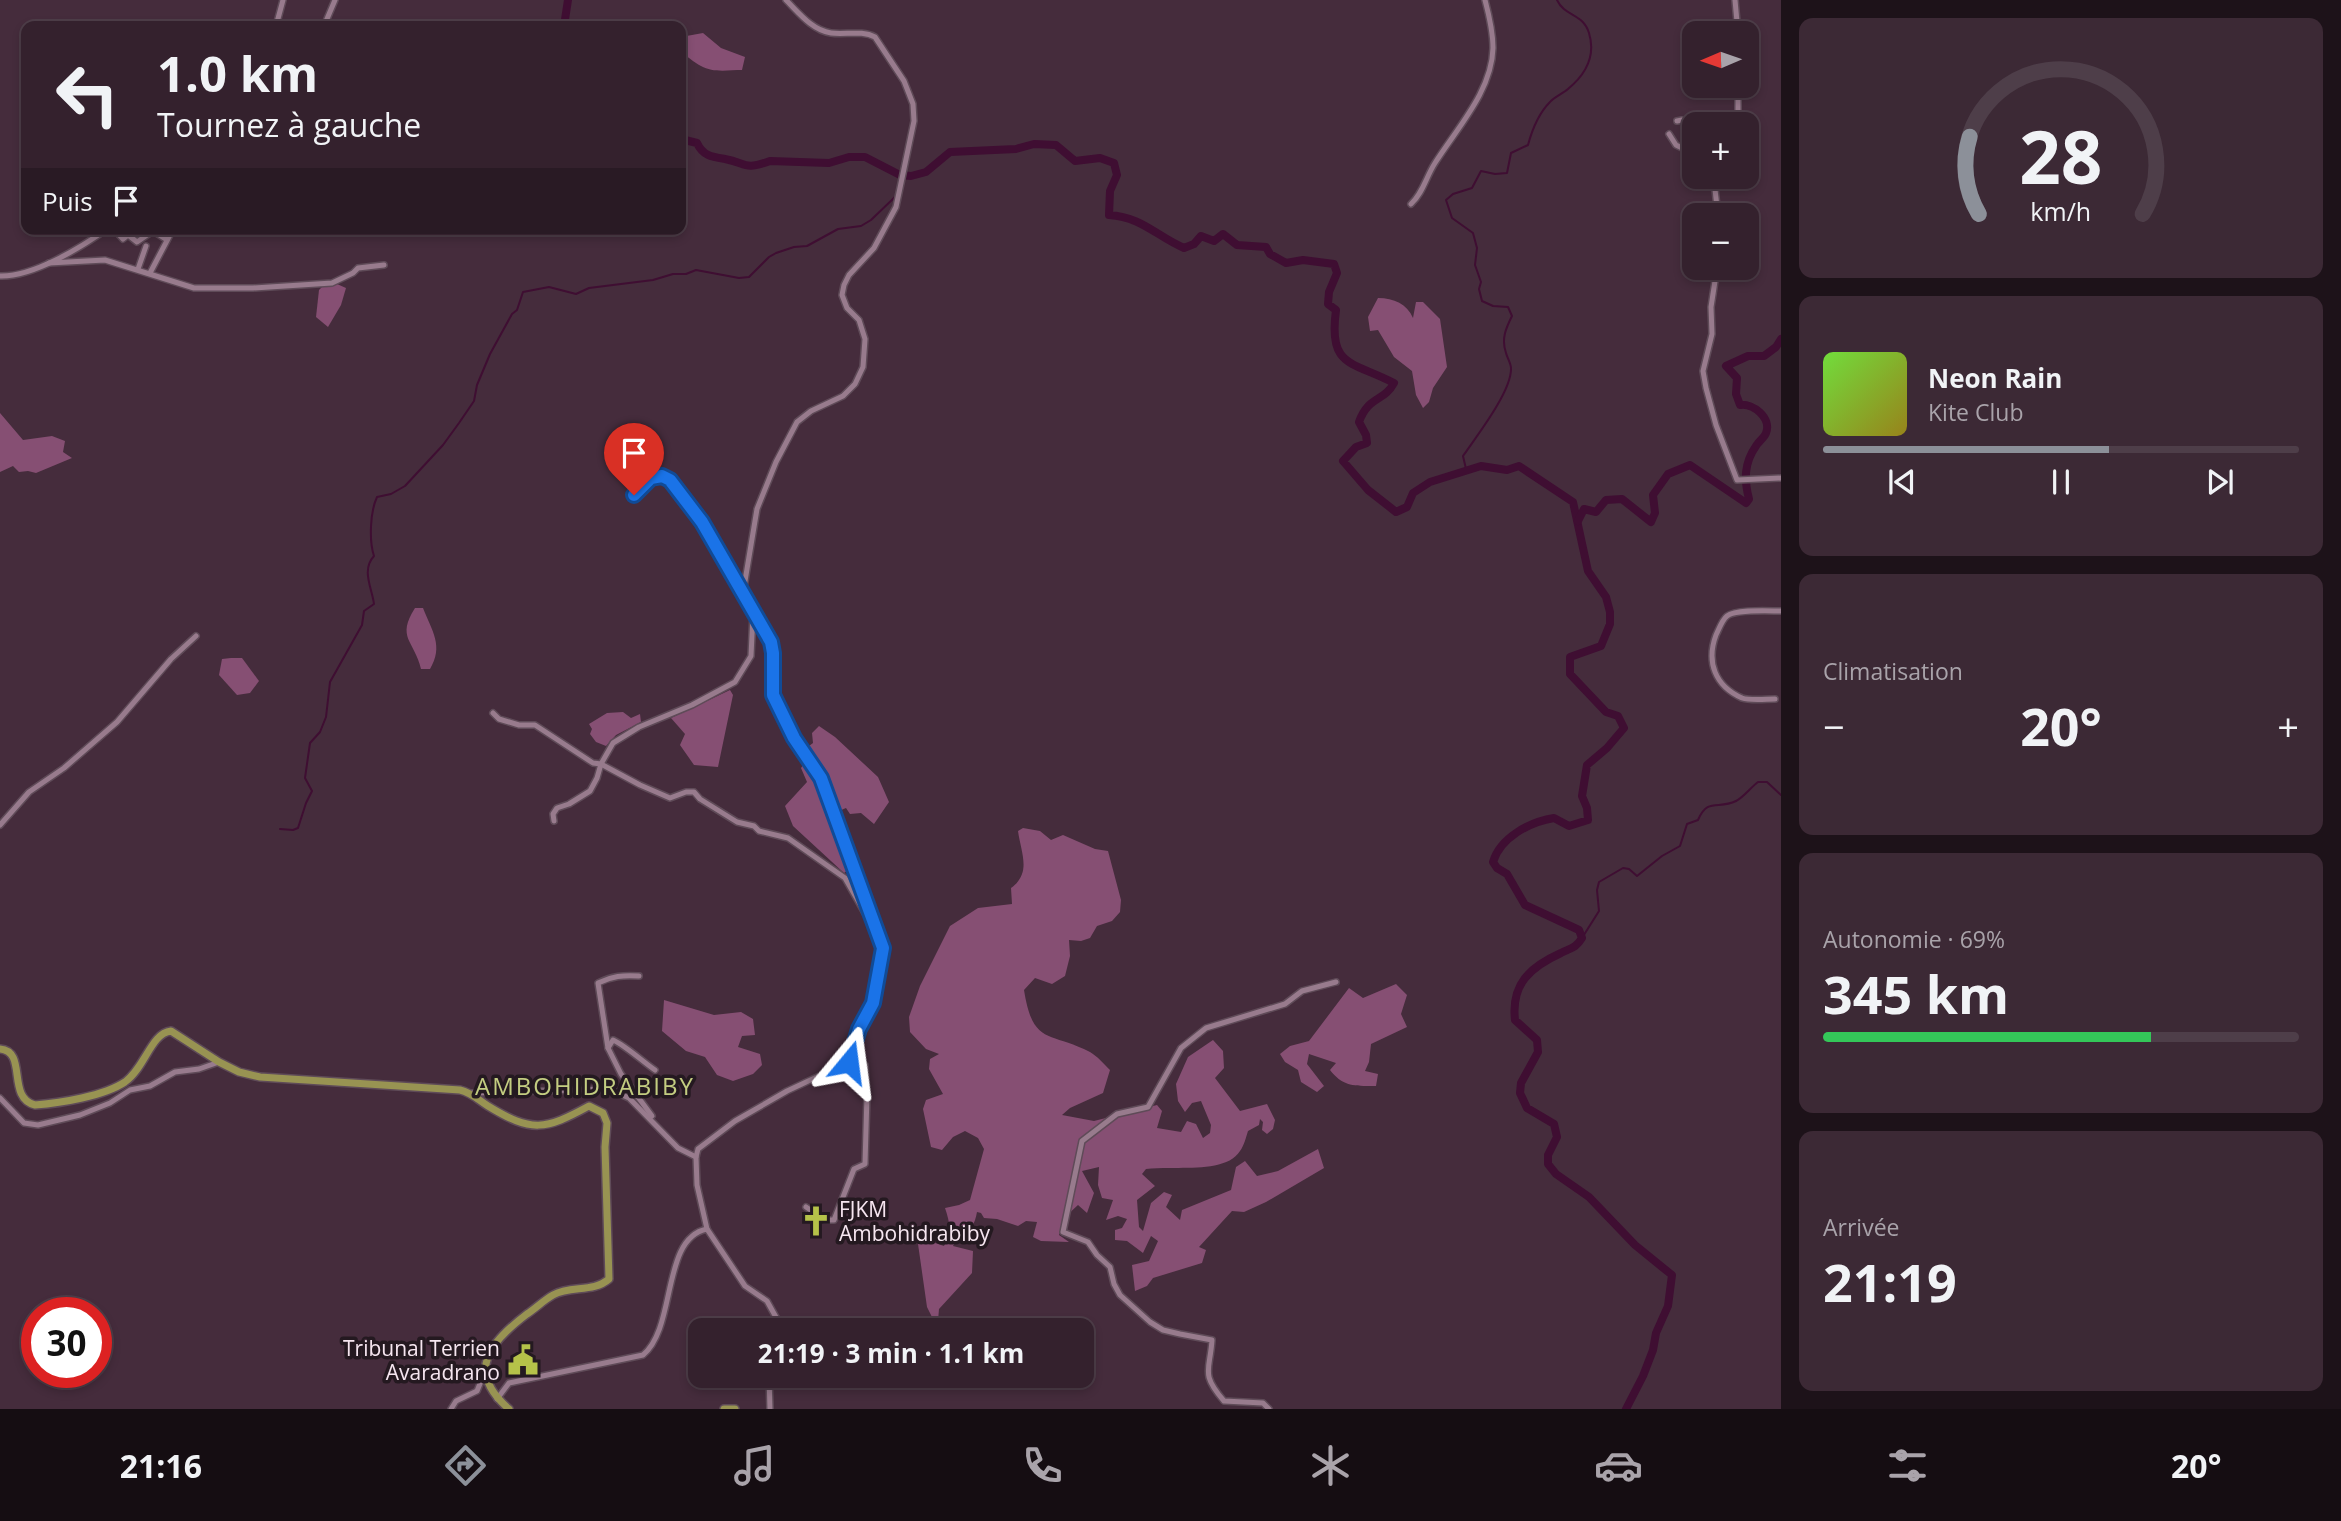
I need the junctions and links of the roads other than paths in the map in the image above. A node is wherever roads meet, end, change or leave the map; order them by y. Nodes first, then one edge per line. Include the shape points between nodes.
1 (283, 0) edge
2 (335, 0) edge
3 (786, 0) edge
4 (1486, 0) edge
5 (1735, 0) edge
6 (277, 21) edge
7 (326, 21) edge
8 (1737, 21) edge
9 (1682, 120) edge
10 (1678, 121) dead end
11 (1669, 134) dead end
12 (1682, 149) edge
13 (1410, 204) dead end
14 (97, 235) edge
15 (129, 235) edge
16 (147, 235) edge
17 (159, 235) edge
18 (170, 235) edge
19 (167, 240) junction
20 (146, 246) dead end
21 (49, 263) junction
22 (384, 265) dead end
23 (138, 269) junction
24 (150, 273) junction
25 (0, 276) edge
26 (1715, 280) edge
27 (1781, 478) edge
28 (634, 495) dead end
29 (743, 593) junction
30 (1781, 611) edge
31 (753, 614) junction
32 (196, 636) dead end
33 (1775, 699) dead end
34 (493, 713) dead end
35 (601, 764) junction
36 (554, 821) dead end
37 (0, 825) edge
38 (879, 939) junction
39 (639, 976) dead end
40 (1336, 982) dead end
41 (608, 1048) junction
42 (0, 1049) edge
43 (219, 1062) junction
44 (849, 1062) junction
45 (655, 1070) dead end
46 (472, 1093) junction
47 (0, 1098) edge
48 (653, 1122) junction
49 (696, 1157) junction
50 (806, 1207) dead end
51 (707, 1229) junction
52 (776, 1318) edge
53 (486, 1369) junction
54 (769, 1388) edge
55 (497, 1399) junction
56 (451, 1409) edge
57 (509, 1409) edge
58 (724, 1409) edge
59 (735, 1409) edge
60 (770, 1409) edge
61 (1269, 1409) edge

1 - 6 street
2 - 7 street
3 - 29 street via 810,24 829,33 875,37 904,81 914,121 896,207 874,248 844,285 847,309 859,320 865,339 863,367 843,396 811,411 791,432 757,509
4 - 13 street via 1493,47 1490,71 1419,196
5 - 8 street
9 - 10 street
11 - 12 street
14 - 21 street
15 - 16 street via 136,242
17 - 19 street
18 - 19 street
19 - 24 street
20 - 23 street
21 - 23 street via 105,260
21 - 25 street via 12,277
22 - 24 street via 358,268 332,283 253,288 194,288
23 - 24 street
26 - 27 street via 1704,379 1725,453 1737,480
28 - 29 street via 651,478 670,480 702,522
29 - 31 street
30 - 33 street via 1726,617 1711,658 1720,681 1744,698
31 - 35 street via 751,656 735,682 623,736 613,743
31 - 38 street via 771,642 773,695 821,778
32 - 37 street via 117,722 29,792
34 - 35 street via 520,725 535,725 580,756
35 - 36 street via 590,791 557,807
35 - 38 street via 670,798 694,792 724,816 806,849 845,878
38 - 44 street via 883,948 873,1003
39 - 41 street via 622,975 598,984
40 - 61 street via 1302,990 1285,1004 1206,1028 1181,1048 1149,1107 1117,1114 1082,1141 1063,1232 1088,1242 1110,1267 1121,1296 1150,1322 1212,1340 1207,1375 1224,1401 1263,1403
41 - 45 street via 613,1040
41 - 48 street
42 - 43 main road via 13,1055 22,1096 35,1105 122,1084 141,1066 158,1036 167,1031
43 - 46 main road via 260,1077
43 - 47 street via 176,1072 80,1115 38,1125 24,1124
44 - 49 street via 735,1121 698,1149
44 - 50 street via 865,1065 865,1164 854,1169 834,1220 825,1220
46 - 48 street via 609,1088 629,1098
46 - 53 main road via 526,1126 558,1123 589,1106 603,1113 607,1123 610,1279 601,1286 554,1294 501,1334
48 - 49 street via 678,1148
49 - 51 street
51 - 52 street via 745,1286 767,1301
51 - 55 street via 695,1234 681,1250 656,1339 643,1354 509,1382
53 - 55 main road
53 - 56 street via 477,1391 456,1401
54 - 60 street
55 - 57 main road
58 - 59 main road

